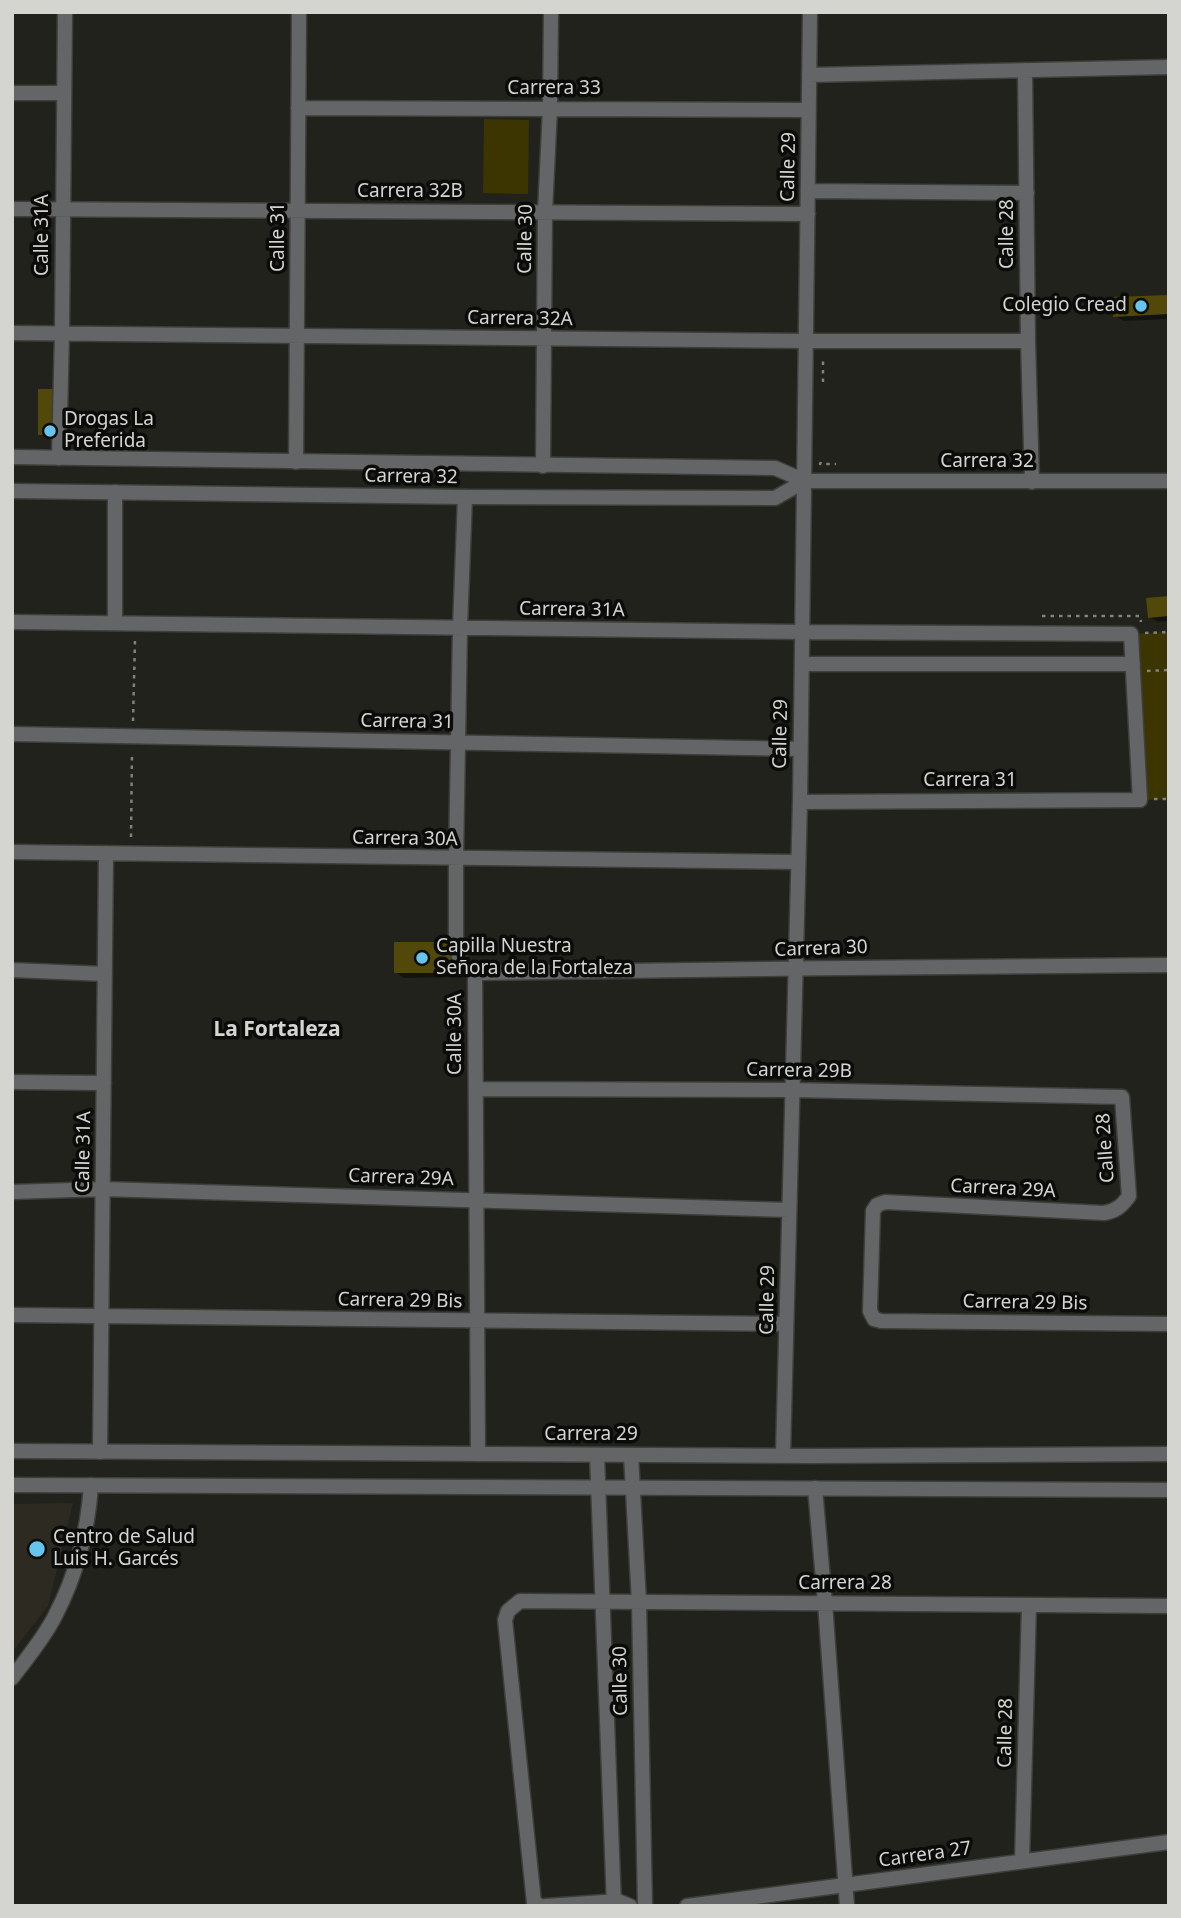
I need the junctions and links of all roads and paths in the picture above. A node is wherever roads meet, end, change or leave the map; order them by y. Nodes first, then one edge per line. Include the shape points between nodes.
1 (65, 12) edge
2 (299, 12) edge
3 (551, 12) edge
4 (810, 12) edge
5 (1169, 67) edge
6 (1026, 70) junction
7 (809, 75) junction
8 (12, 93) edge
9 (64, 93) junction
10 (298, 108) junction
11 (550, 108) junction
12 (809, 110) junction
13 (808, 191) junction
14 (1027, 193) junction
15 (12, 209) edge
16 (62, 209) junction
17 (298, 211) junction
18 (545, 212) junction
19 (808, 214) junction
20 (12, 333) edge
21 (62, 333) junction
22 (298, 336) junction
23 (544, 338) junction
24 (806, 341) junction
25 (1028, 341) junction
26 (12, 457) edge
27 (59, 457) junction
28 (296, 462) junction
29 (543, 466) junction
30 (805, 481) junction
31 (1169, 481) edge
32 (1032, 482) junction
33 (12, 491) edge
34 (115, 492) junction
35 (465, 497) junction
36 (1033, 616) dead end
37 (12, 622) edge
38 (115, 623) junction
39 (460, 628) junction
40 (802, 632) junction
41 (1169, 632) edge
42 (1136, 634) junction
43 (802, 664) junction
44 (1133, 668) junction
45 (1169, 670) edge
46 (12, 734) edge
47 (458, 743) junction
48 (800, 749) junction
49 (800, 802) junction
50 (12, 852) edge
51 (106, 853) junction
52 (456, 859) junction
53 (798, 862) junction
54 (1169, 965) edge
55 (12, 970) edge
56 (795, 970) junction
57 (475, 973) junction
58 (105, 974) junction
59 (12, 1082) edge
60 (104, 1083) junction
61 (476, 1089) junction
62 (792, 1090) junction
63 (1122, 1097) joint
64 (103, 1189) junction
65 (12, 1192) edge
66 (1129, 1196) joint
67 (477, 1199) junction
68 (789, 1210) junction
69 (12, 1315) edge
70 (101, 1316) junction
71 (881, 1321) joint
72 (477, 1322) junction
73 (786, 1324) junction
74 (1169, 1324) edge
75 (12, 1451) edge
76 (100, 1452) junction
77 (478, 1454) junction
78 (1169, 1454) edge
79 (597, 1455) junction
80 (631, 1455) junction
81 (783, 1455) junction
82 (12, 1485) edge
83 (91, 1485) junction
84 (598, 1488) junction
85 (633, 1488) junction
86 (815, 1488) junction
87 (1169, 1490) edge
88 (604, 1602) junction
89 (639, 1602) junction
90 (825, 1604) junction
91 (1029, 1605) junction
92 (1169, 1606) edge
93 (12, 1678) edge
94 (1169, 1842) edge
95 (1022, 1861) junction
96 (845, 1885) junction
97 (614, 1904) edge
98 (543, 1906) edge
99 (630, 1906) edge
100 (645, 1906) edge
101 (687, 1906) edge
102 (847, 1906) edge

1 - 9 street, Calle 31A
2 - 10 street, Calle 31
3 - 11 street, Calle 30
4 - 7 street, Calle 29
5 - 6 street
6 - 7 street
6 - 14 street, Calle 28
7 - 12 street, Calle 29
8 - 9 street
9 - 16 street, Calle 31A
10 - 11 street, Carrera 33
10 - 17 street, Calle 31
11 - 12 street, Carrera 33
11 - 18 street, Calle 30
12 - 13 street, Calle 29
13 - 14 street
13 - 19 street, Calle 29
14 - 25 street, Calle 28
15 - 16 street, Carrera 32B
16 - 17 street, Carrera 32B
16 - 21 street, Calle 31A
17 - 18 street, Carrera 32B
17 - 22 street, Calle 31
18 - 19 street, Carrera 32B
18 - 23 street, Calle 30
19 - 24 street, Calle 29
20 - 21 street, Carrera 32A
21 - 22 street, Carrera 32A
21 - 27 street, Calle 31A
22 - 23 street, Carrera 32A
22 - 28 street, Calle 31
23 - 24 street, Carrera 32A
23 - 29 street, Calle 30
24 - 25 street, Carrera 32A
24 - 30 street, Calle 29
25 - 32 street, Calle 28
26 - 27 street, Carrera 32
27 - 28 street, Carrera 32
28 - 29 street, Carrera 32
29 - 30 street, Carrera 32 via 775,468
30 - 32 street, Carrera 32
30 - 35 street, Carrera 32 via 775,498
30 - 40 street, Calle 29
31 - 32 street, Carrera 32
33 - 34 street, Carrera 32
34 - 35 street, Carrera 32
34 - 38 street
35 - 39 street, Calle 30A
36 - 42 path via 1140,616
37 - 38 street, Carrera 31A
38 - 39 street, Carrera 31A
39 - 40 street, Carrera 31A
39 - 47 street, Calle 30A
40 - 42 street, Carrera 31A
40 - 43 street, Calle 29
41 - 42 path
42 - 44 street
43 - 44 street
43 - 48 street, Calle 29
44 - 45 path
44 - 49 street, Carrera 31 via 1140,800
46 - 47 street, Carrera 31
47 - 48 street, Carrera 31
47 - 52 street, Calle 30A
48 - 49 street, Calle 29
49 - 53 street, Calle 29
50 - 51 street, Carrera 30A
51 - 52 street, Carrera 30A
51 - 58 street, Calle 31A
52 - 53 street, Carrera 30A
52 - 57 street, Calle 30A via 456,947 462,965
53 - 56 street, Calle 29
54 - 56 street, Carrera 30
55 - 58 street
56 - 57 street, Carrera 30
56 - 62 street, Calle 29
57 - 61 street, Calle 30A
58 - 60 street, Calle 31A
59 - 60 street
60 - 64 street, Calle 31A
61 - 62 street, Carrera 29B
61 - 67 street, Calle 30A
62 - 63 street, Carrera 29B
62 - 68 street, Calle 29
63 - 66 street, Calle 28
64 - 65 street, Carrera 29A
64 - 67 street, Carrera 29A
64 - 70 street, Calle 31A
66 - 71 street, Carrera 29A via 1123,1205 1104,1213 877,1205 873,1211 870,1311
67 - 68 street, Carrera 29A
67 - 72 street, Calle 30A
68 - 73 street, Calle 29
69 - 70 street, Carrera 29 Bis
70 - 72 street, Carrera 29 Bis
70 - 76 street, Calle 31A
71 - 74 street, Carrera 29 Bis
72 - 73 street, Carrera 29 Bis
72 - 77 street, Calle 30A
73 - 81 street, Calle 29
75 - 76 street, Carrera 29
76 - 77 street, Carrera 29
77 - 79 street, Carrera 29
78 - 81 street, Carrera 29
79 - 80 street, Carrera 29
79 - 84 street, Calle 30
80 - 81 street, Carrera 29
80 - 85 street, Calle 30
82 - 83 street
83 - 84 street
83 - 93 street via 66,1594 38,1645
84 - 85 street
84 - 88 street, Calle 30
85 - 86 street
85 - 89 street, Calle 30
86 - 87 street
86 - 90 street
88 - 89 street, Carrera 28
88 - 97 street, Calle 30
88 - 98 street, Carrera 28 via 520,1601 505,1620 534,1903
89 - 90 street, Carrera 28
89 - 100 street, Calle 30
90 - 91 street, Carrera 28
90 - 96 street
91 - 92 street, Carrera 28
91 - 95 street, Calle 28
94 - 95 street, Carrera 27
95 - 96 street, Carrera 27
96 - 101 street, Carrera 27
96 - 102 street
97 - 98 street
97 - 99 street via 622,1901

